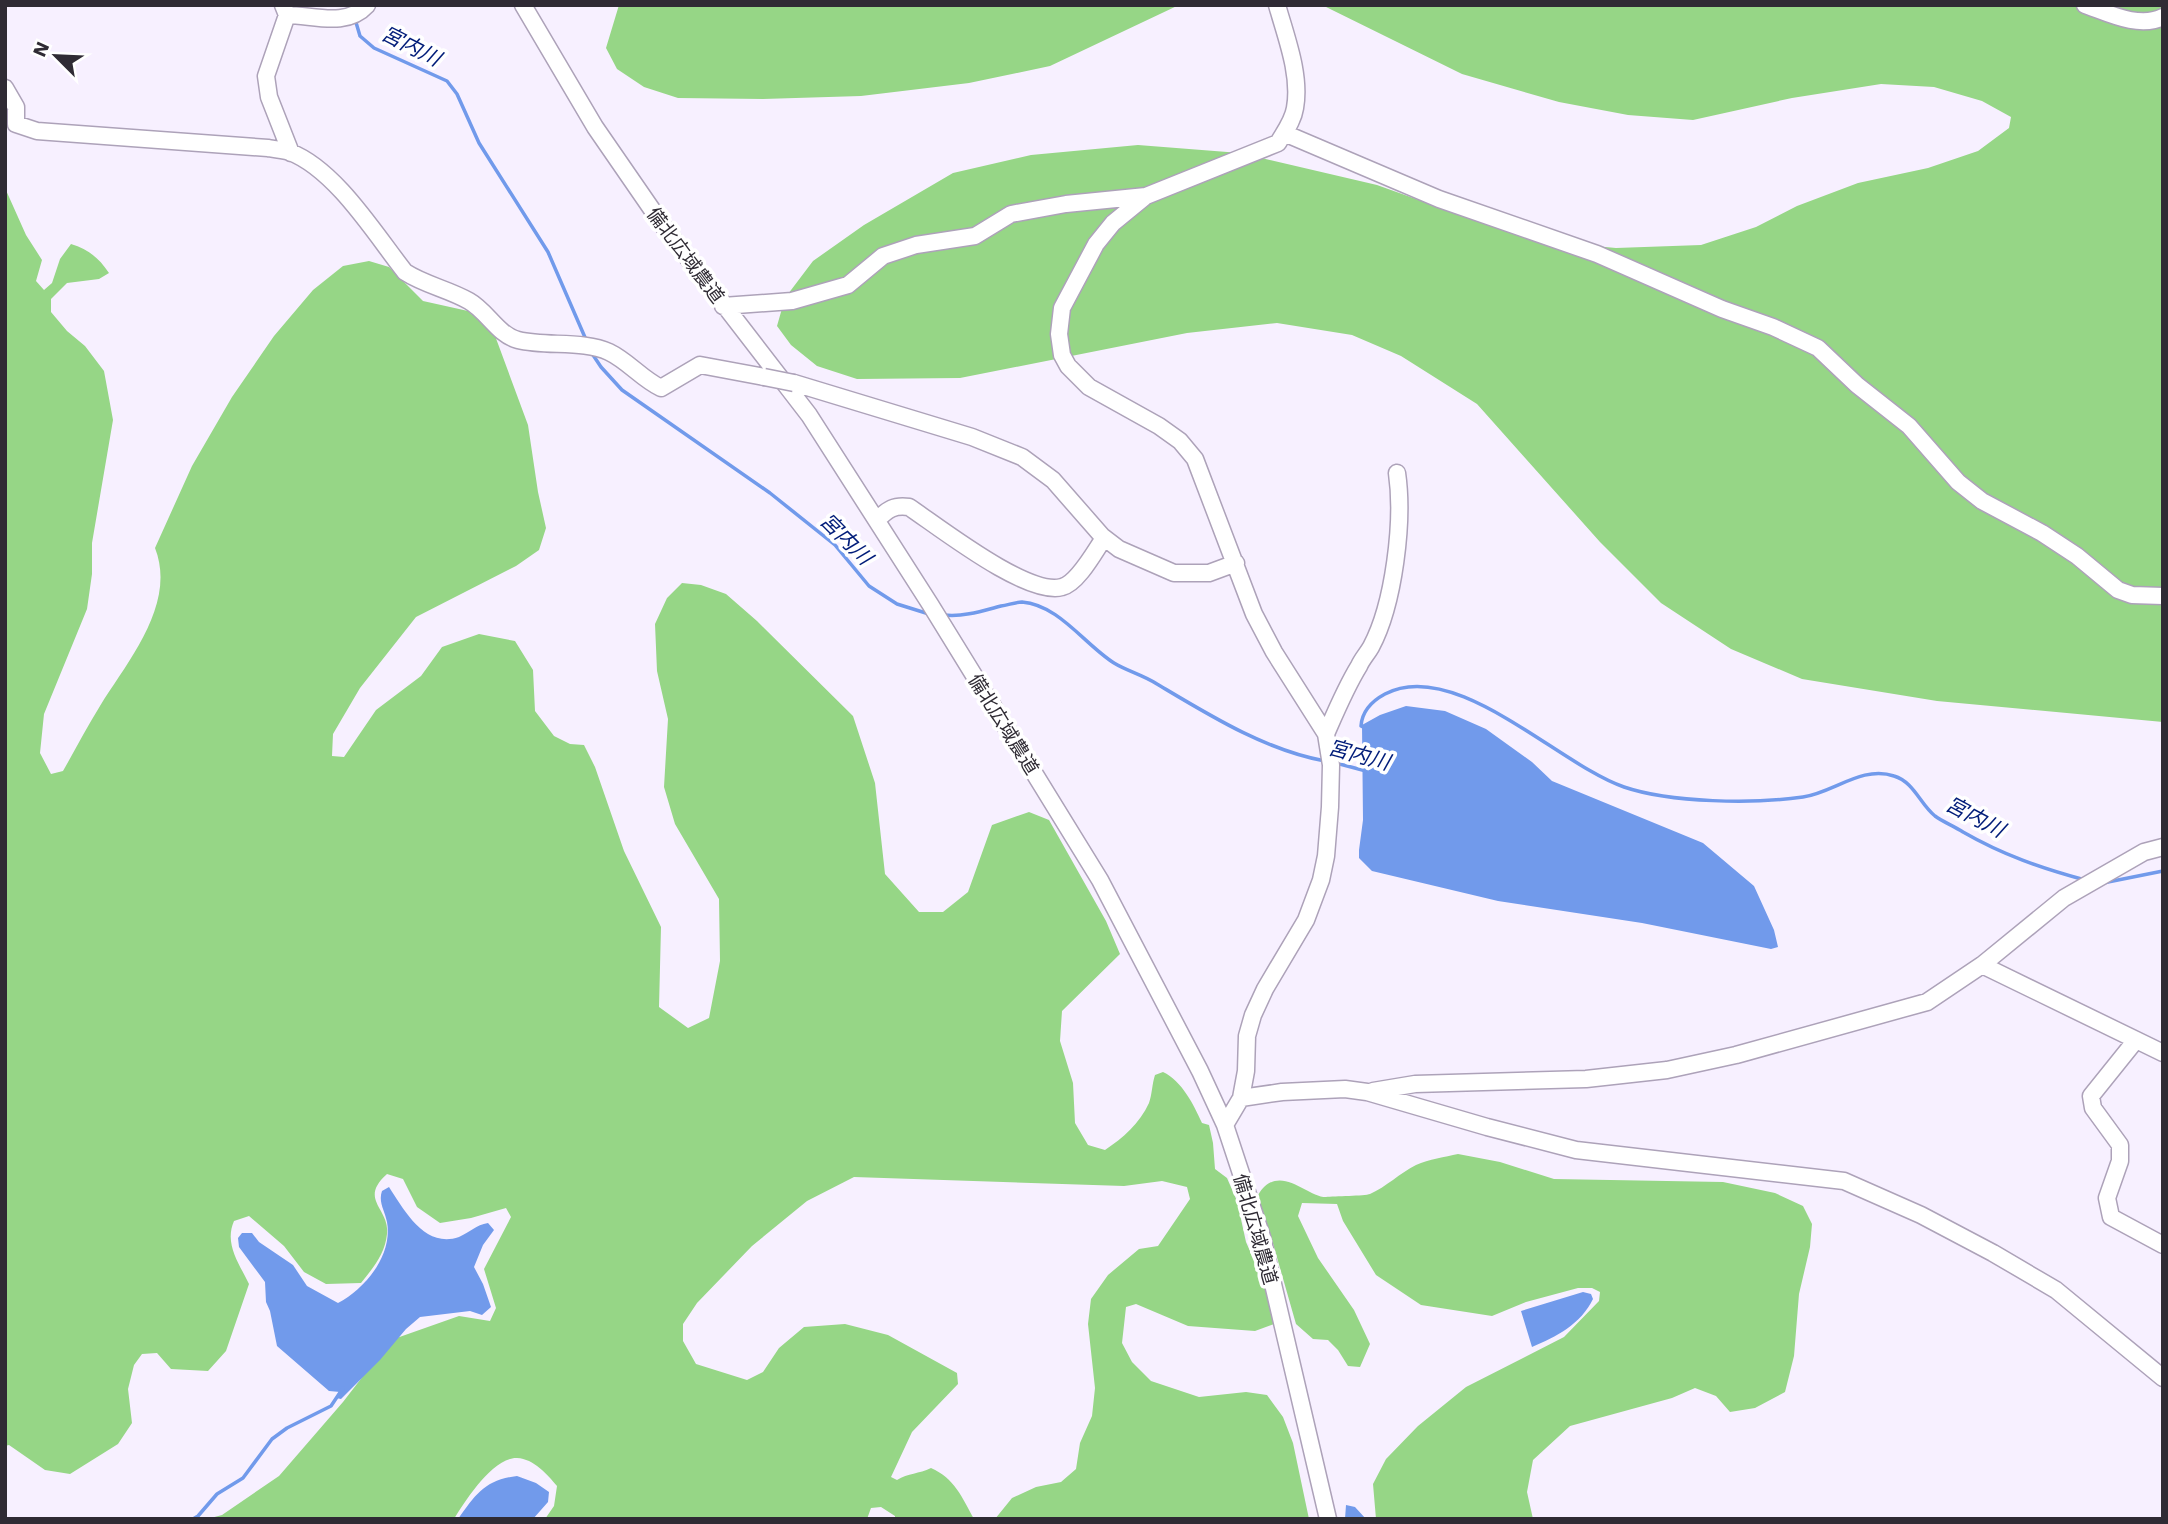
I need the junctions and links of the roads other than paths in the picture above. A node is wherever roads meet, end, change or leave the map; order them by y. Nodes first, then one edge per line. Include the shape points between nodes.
1 (368, 5) edge
2 (523, 5) edge
3 (1277, 5) edge
4 (2085, 5) edge
5 (285, 10) edge
6 (2163, 17) edge
7 (5, 88) edge
8 (10, 113) edge
9 (1284, 133) junction
10 (291, 153) junction
11 (1146, 196) junction
12 (723, 306) junction
13 (1397, 473) dead end
14 (877, 520) junction
15 (1104, 538) junction
16 (1236, 563) junction
17 (2163, 596) edge
18 (1326, 734) junction
19 (2163, 847) edge
20 (1982, 965) junction
21 (2136, 1040) junction
22 (2163, 1052) edge
23 (1367, 1092) junction
24 (1241, 1098) junction
25 (1225, 1125) junction
26 (2163, 1245) edge
27 (2163, 1378) edge
28 (1328, 1519) edge

1 - 5 street via 331,20
2 - 12 street, 備北広域農道 via 595,127
3 - 9 street via 1295,83 1295,108
4 - 6 street via 2135,22
5 - 10 street via 266,76 269,97
7 - 8 street
8 - 10 street via 16,124 37,131
9 - 11 street via 1278,143
9 - 17 street via 1439,199 1597,254 1818,348 1909,426 1958,482 1982,501 2042,533 2118,590 2132,596
10 - 15 street, bridge via 329,179 405,272 470,301 507,336 606,350 662,388 700,365 794,383 972,437 1022,457 1053,480
11 - 12 street via 1011,214 975,236 916,245 883,256 848,285 792,301
11 - 16 street via 1096,244 1062,307 1062,355 1083,382 1180,441 1195,459
12 - 14 street, 備北広域農道 via 809,415
13 - 18 street via 1400,492 1388,598 1371,646
14 - 15 street via 888,509 909,507 1009,573 1060,588 1073,582
14 - 25 street, 備北広域農道 via 1100,880
15 - 16 street via 1174,573 1209,573
16 - 18 street via 1254,614
18 - 24 street via 1330,807 1321,880 1306,920 1253,1016
19 - 20 street via 2144,852 2064,898
20 - 21 street
20 - 23 street via 1927,1002 1667,1070 1586,1079 1424,1084
21 - 22 street
21 - 26 street via 2091,1096 2093,1108 2120,1145 2120,1161 2107,1198 2111,1217
23 - 24 street via 1345,1089
23 - 27 street via 1576,1150 1844,1181 1993,1252 2056,1290
24 - 25 street
25 - 28 street, 備北広域農道 via 1262,1237

